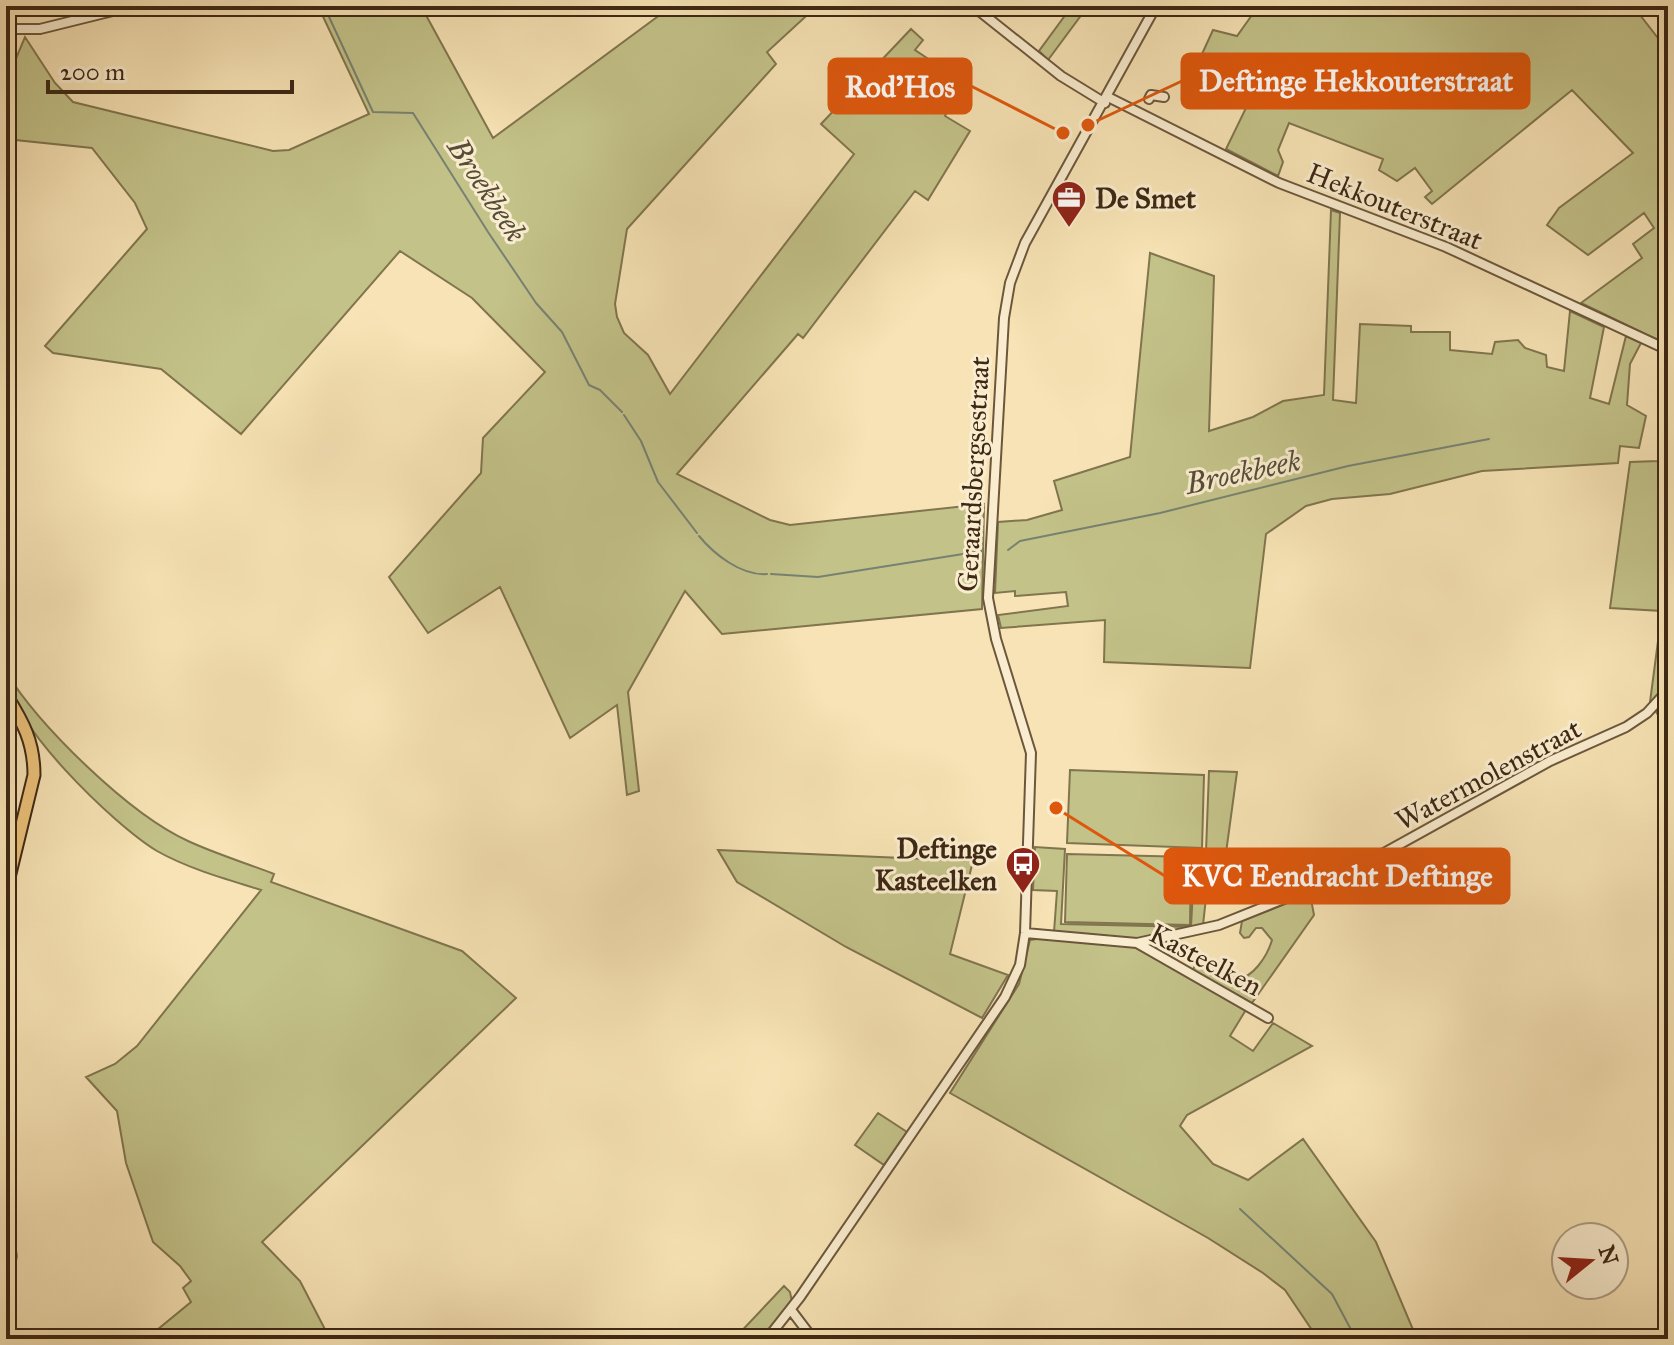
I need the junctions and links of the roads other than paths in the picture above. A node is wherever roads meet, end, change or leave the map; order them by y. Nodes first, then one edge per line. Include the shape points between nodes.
1 (133, 6) edge
2 (973, 6) edge
3 (1156, 6) edge
4 (6, 29) edge
5 (1164, 97) dead end
6 (1149, 99) dead end
7 (1106, 100) junction
8 (1668, 350) edge
9 (1668, 690) edge
10 (6, 695) edge
11 (6, 890) edge
12 (1025, 933) junction
13 (1137, 943) junction
14 (1268, 1018) dead end
15 (6, 1214) edge
16 (6, 1290) edge
17 (791, 1310) junction
18 (767, 1339) edge
19 (813, 1339) edge

1 - 4 street via 40,29
2 - 7 street, Hekkouterstraat via 1061,76
3 - 7 street, Geraardsbergsestraat
5 - 6 street
7 - 8 street, Hekkouterstraat via 1142,111 1279,183 1446,247
7 - 12 street, Geraardsbergsestraat via 1025,243 1004,318 988,598 1031,753
9 - 13 street, Watermolenstraat via 1626,727 1550,761 1346,874 1219,925
10 - 11 main road via 31,738 34,775
12 - 13 street, Kasteelken
12 - 17 street, Geraardsbergsestraat via 1020,965 1005,997
13 - 14 street, Kasteelken
15 - 16 main road
17 - 18 street, Geraardsbergsestraat
17 - 19 street

